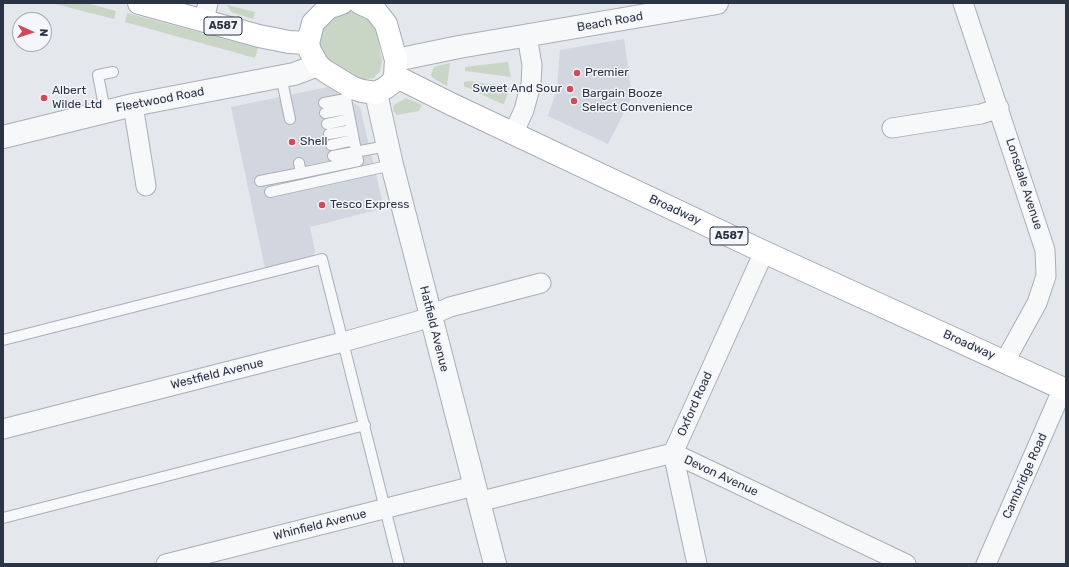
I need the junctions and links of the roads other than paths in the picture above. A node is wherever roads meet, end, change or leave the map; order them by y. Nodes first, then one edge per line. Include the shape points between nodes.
1 (139, 3) edge
2 (342, 3) edge
3 (717, 3) edge
4 (963, 3) edge
5 (372, 5) edge
6 (206, 12) edge
7 (527, 36) junction
8 (308, 43) junction
9 (318, 65) junction
10 (396, 68) junction
11 (113, 72) dead end
12 (281, 76) junction
13 (376, 93) junction
14 (133, 105) junction
15 (999, 108) junction
16 (350, 109) junction
17 (105, 111) junction
18 (292, 112) dead end
19 (892, 128) dead end
20 (513, 134) junction
21 (3, 136) edge
22 (354, 140) junction
23 (331, 145) dead end
24 (356, 151) junction
25 (333, 156) dead end
26 (390, 156) junction
27 (300, 160) dead end
28 (301, 173) junction
29 (260, 181) dead end
30 (146, 186) dead end
31 (270, 192) dead end
32 (764, 252) junction
33 (541, 283) dead end
34 (431, 316) junction
35 (3, 340) edge
36 (343, 342) junction
37 (1005, 361) junction
38 (1065, 389) edge
39 (365, 425) junction
40 (3, 429) edge
41 (673, 453) junction
42 (476, 494) junction
43 (386, 508) junction
44 (3, 518) edge
45 (699, 563) edge
46 (166, 564) edge
47 (399, 564) edge
48 (495, 564) edge
49 (906, 564) edge
50 (986, 564) edge

1 - 6 main road, A587
2 - 8 main road via 328,8 319,16 310,32
3 - 7 street, Beach Road
4 - 15 street, Lonsdale Avenue
5 - 10 main road via 386,24
6 - 8 main road, A587 via 260,36
7 - 10 street, Beach Road
7 - 20 street via 532,65 531,84 524,110
8 - 9 main road
9 - 12 street, Fleetwood Road
9 - 16 main road
10 - 13 main road via 386,88
10 - 20 main road, Broadway / A587
11 - 17 lane via 98,75
12 - 14 street, Fleetwood Road
12 - 18 lane
13 - 16 main road via 366,92
13 - 26 street, Hatfield Avenue
14 - 17 street, Fleetwood Road
14 - 30 street
15 - 19 street via 981,114
15 - 37 street, Lonsdale Avenue via 1045,250 1046,276 1037,303
16 - 16 lane via 326,119
16 - 22 lane
17 - 21 street, Fleetwood Road
20 - 32 main road, Broadway / A587
22 - 23 lane
22 - 24 lane
24 - 25 lane
24 - 26 lane
24 - 28 lane via 358,161
26 - 31 lane
26 - 34 street, Hatfield Avenue
27 - 28 lane
28 - 29 lane
32 - 37 main road, Broadway / A587
32 - 41 street, Oxford Road
33 - 34 street, Westfield Avenue via 450,306
34 - 36 street, Westfield Avenue via 418,322
34 - 42 street, Hatfield Avenue
35 - 36 lane via 322,259
36 - 39 lane
36 - 40 street, Westfield Avenue
37 - 38 main road, Broadway / A587
38 - 50 street, Cambridge Road
39 - 43 lane
39 - 44 lane
41 - 42 street, Devon Avenue
41 - 45 street
41 - 49 street, Devon Avenue
42 - 43 street, Whinfield Avenue
42 - 48 street, Hatfield Avenue
43 - 46 street, Whinfield Avenue
43 - 47 lane

